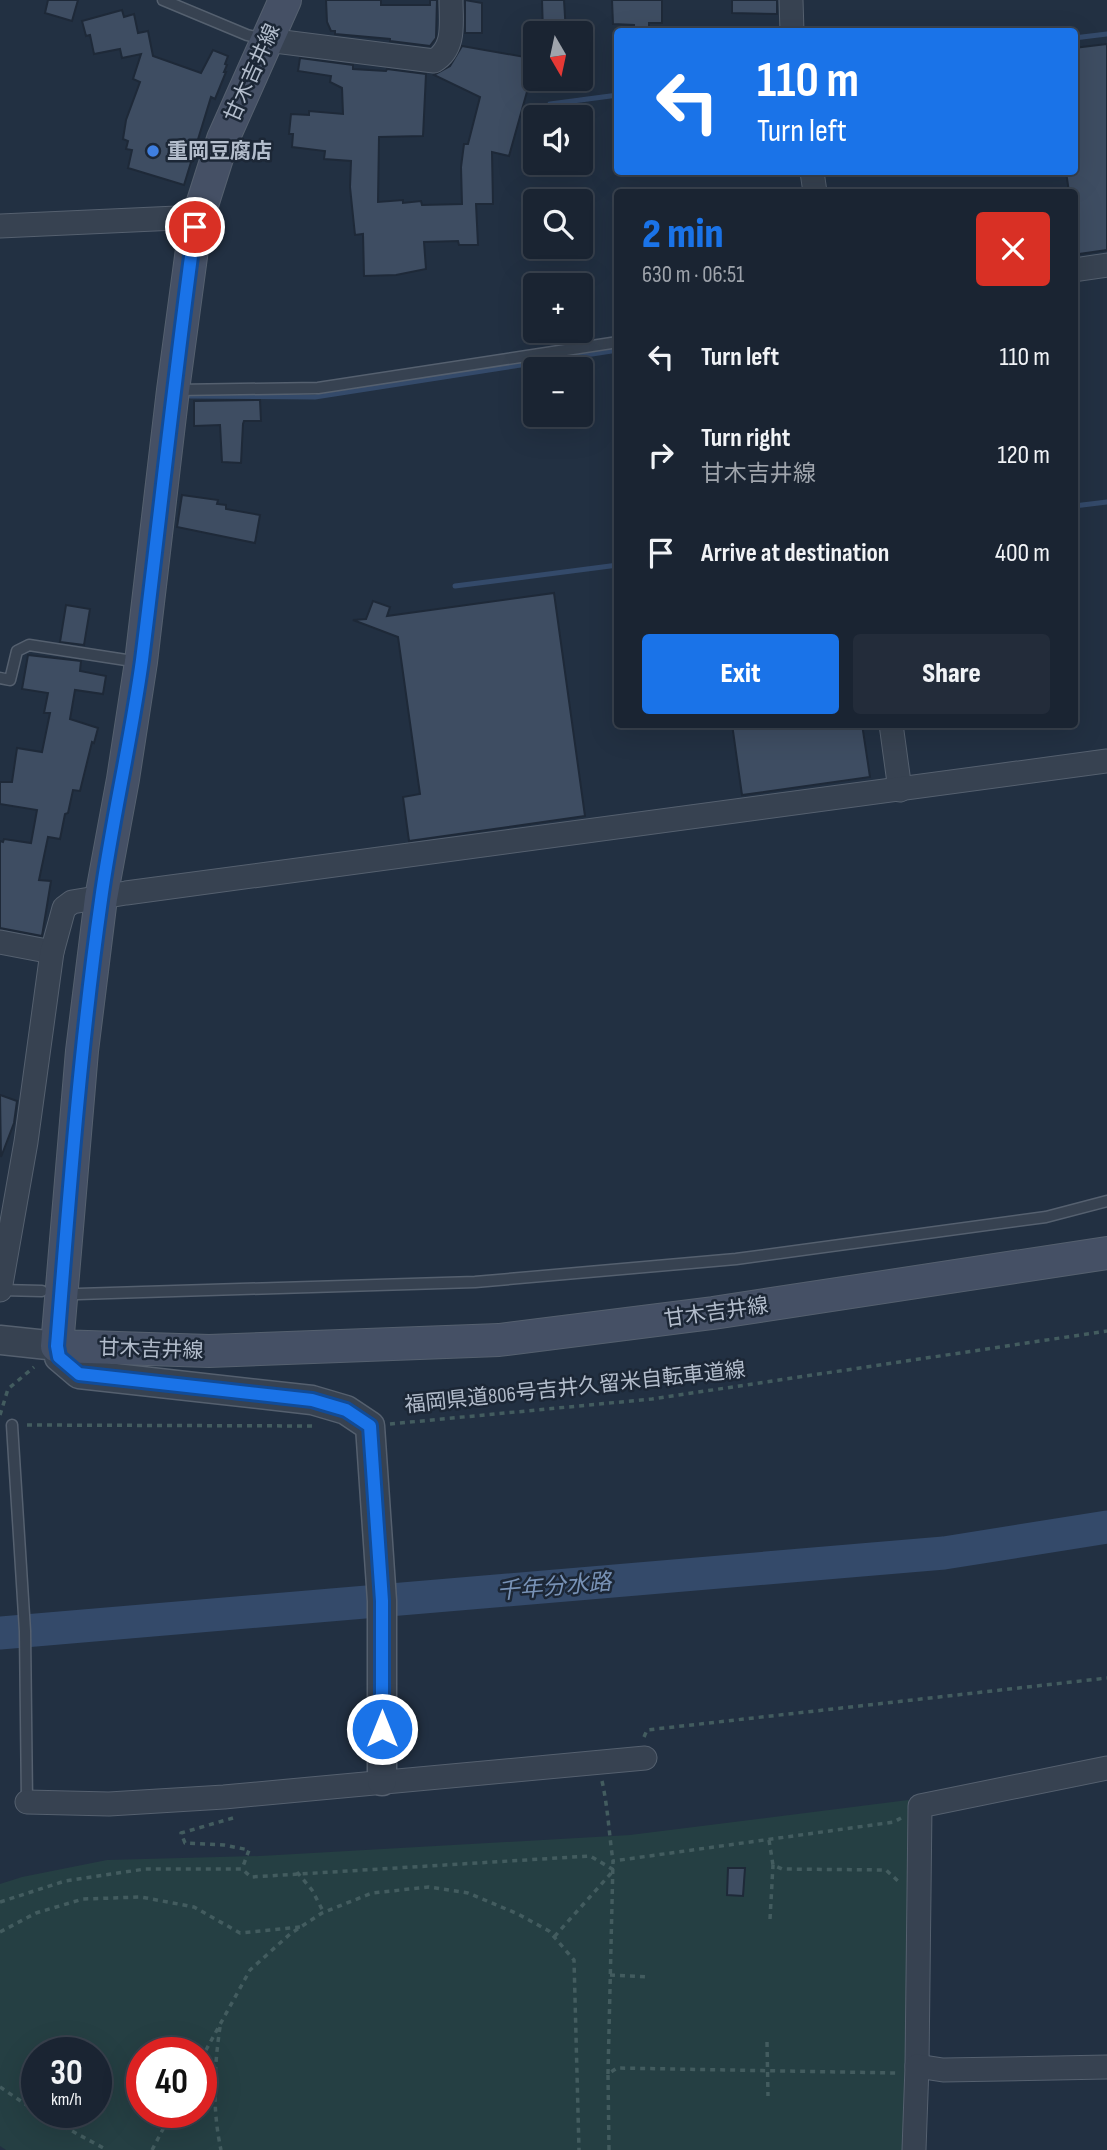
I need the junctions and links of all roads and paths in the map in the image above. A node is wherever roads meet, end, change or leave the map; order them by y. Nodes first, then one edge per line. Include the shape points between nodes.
1 (163, 0) edge
2 (285, 0) edge
3 (451, 0) edge
4 (791, 0) edge
5 (792, 28) edge
6 (267, 40) junction
7 (0, 226) edge
8 (195, 227) junction
9 (1107, 265) edge
10 (1078, 269) edge
11 (614, 343) edge
12 (173, 390) junction
13 (141, 662) junction
14 (0, 678) edge
15 (892, 728) edge
16 (1107, 761) edge
17 (900, 790) junction
18 (101, 898) junction
19 (0, 942) edge
20 (52, 952) junction
21 (1107, 1200) edge
22 (1107, 1253) edge
23 (0, 1291) edge
24 (42, 1291) dead end
25 (78, 1294) dead end
26 (1107, 1331) edge
27 (0, 1340) edge
28 (58, 1352) junction
29 (0, 1415) edge
30 (12, 1425) joint
31 (315, 1426) dead end
32 (370, 1426) junction
33 (1107, 1678) edge
34 (641, 1758) joint
35 (599, 1762) junction
36 (1107, 1768) edge
37 (382, 1781) junction
38 (27, 1802) joint
39 (920, 1806) junction
40 (233, 1818) dead end
41 (769, 1840) junction
42 (613, 1861) junction
43 (773, 1865) junction
44 (242, 1869) junction
45 (614, 1870) junction
46 (298, 1872) junction
47 (901, 1887) dead end
48 (0, 1902) edge
49 (324, 1913) junction
50 (770, 1919) dead end
51 (303, 1926) junction
52 (0, 1932) edge
53 (554, 1937) junction
54 (610, 1975) junction
55 (649, 1977) dead end
56 (221, 2022) junction
57 (213, 2037) edge
58 (767, 2042) dead end
59 (1107, 2067) edge
60 (910, 2070) junction
61 (767, 2071) junction
62 (608, 2074) junction
63 (0, 2087) edge
64 (768, 2096) dead end
65 (21, 2101) edge
66 (66, 2128) edge
67 (164, 2128) edge
68 (107, 2150) edge
69 (152, 2150) edge
70 (221, 2150) edge
71 (579, 2150) edge
72 (609, 2150) edge
73 (914, 2150) edge

1 - 6 lane
2 - 6 main road, 甘木吉井線
3 - 6 street via 450,38 444,55 434,61
4 - 5 street
6 - 8 main road, 甘木吉井線 via 223,139
7 - 8 street via 177,218
8 - 12 main road, 甘木吉井線
9 - 10 street
11 - 12 lane via 318,388
12 - 13 main road, 甘木吉井線
13 - 14 lane via 29,645 18,651 10,680
13 - 18 main road, 甘木吉井線
15 - 17 street
16 - 17 street
17 - 18 street
18 - 20 street via 72,902 64,908
18 - 28 main road, 甘木吉井線 via 82,1051
19 - 20 street
20 - 23 street
21 - 25 lane via 1046,1217 736,1259 475,1282
22 - 28 main road, 甘木吉井線 via 713,1313 499,1340
23 - 24 lane
26 - 32 path, 福岡県道806号吉井久留米自転車道線 via 652,1399
27 - 28 street
28 - 29 path via 8,1389
28 - 32 street via 79,1374 312,1400 346,1410
30 - 31 path
30 - 38 lane via 25,1631
32 - 37 street via 382,1601
33 - 34 path via 647,1730
34 - 35 street
35 - 37 street
35 - 42 path
36 - 39 street
37 - 38 street via 122,1804
39 - 41 path via 894,1822
39 - 60 street
40 - 44 path via 181,1833 185,1843 249,1850
41 - 42 path
41 - 43 path
42 - 45 path
43 - 47 path via 782,1870 886,1870
43 - 50 path
44 - 46 path via 251,1877
44 - 48 path via 145,1869 65,1881
45 - 46 path via 590,1856
45 - 53 path
45 - 54 path
46 - 49 path
49 - 51 path
49 - 53 path via 372,1893 429,1887 468,1893 518,1914
51 - 52 path via 240,1933 194,1907 141,1897 83,1899 36,1913
51 - 56 path via 250,1970
53 - 71 path via 574,1960
54 - 55 path
54 - 62 path
56 - 57 path
56 - 70 path via 214,2069 215,2122
58 - 61 path
59 - 60 street
60 - 61 path
60 - 73 street
61 - 62 path via 617,2068
61 - 64 path
62 - 72 path
63 - 65 path
66 - 68 path
67 - 69 path

